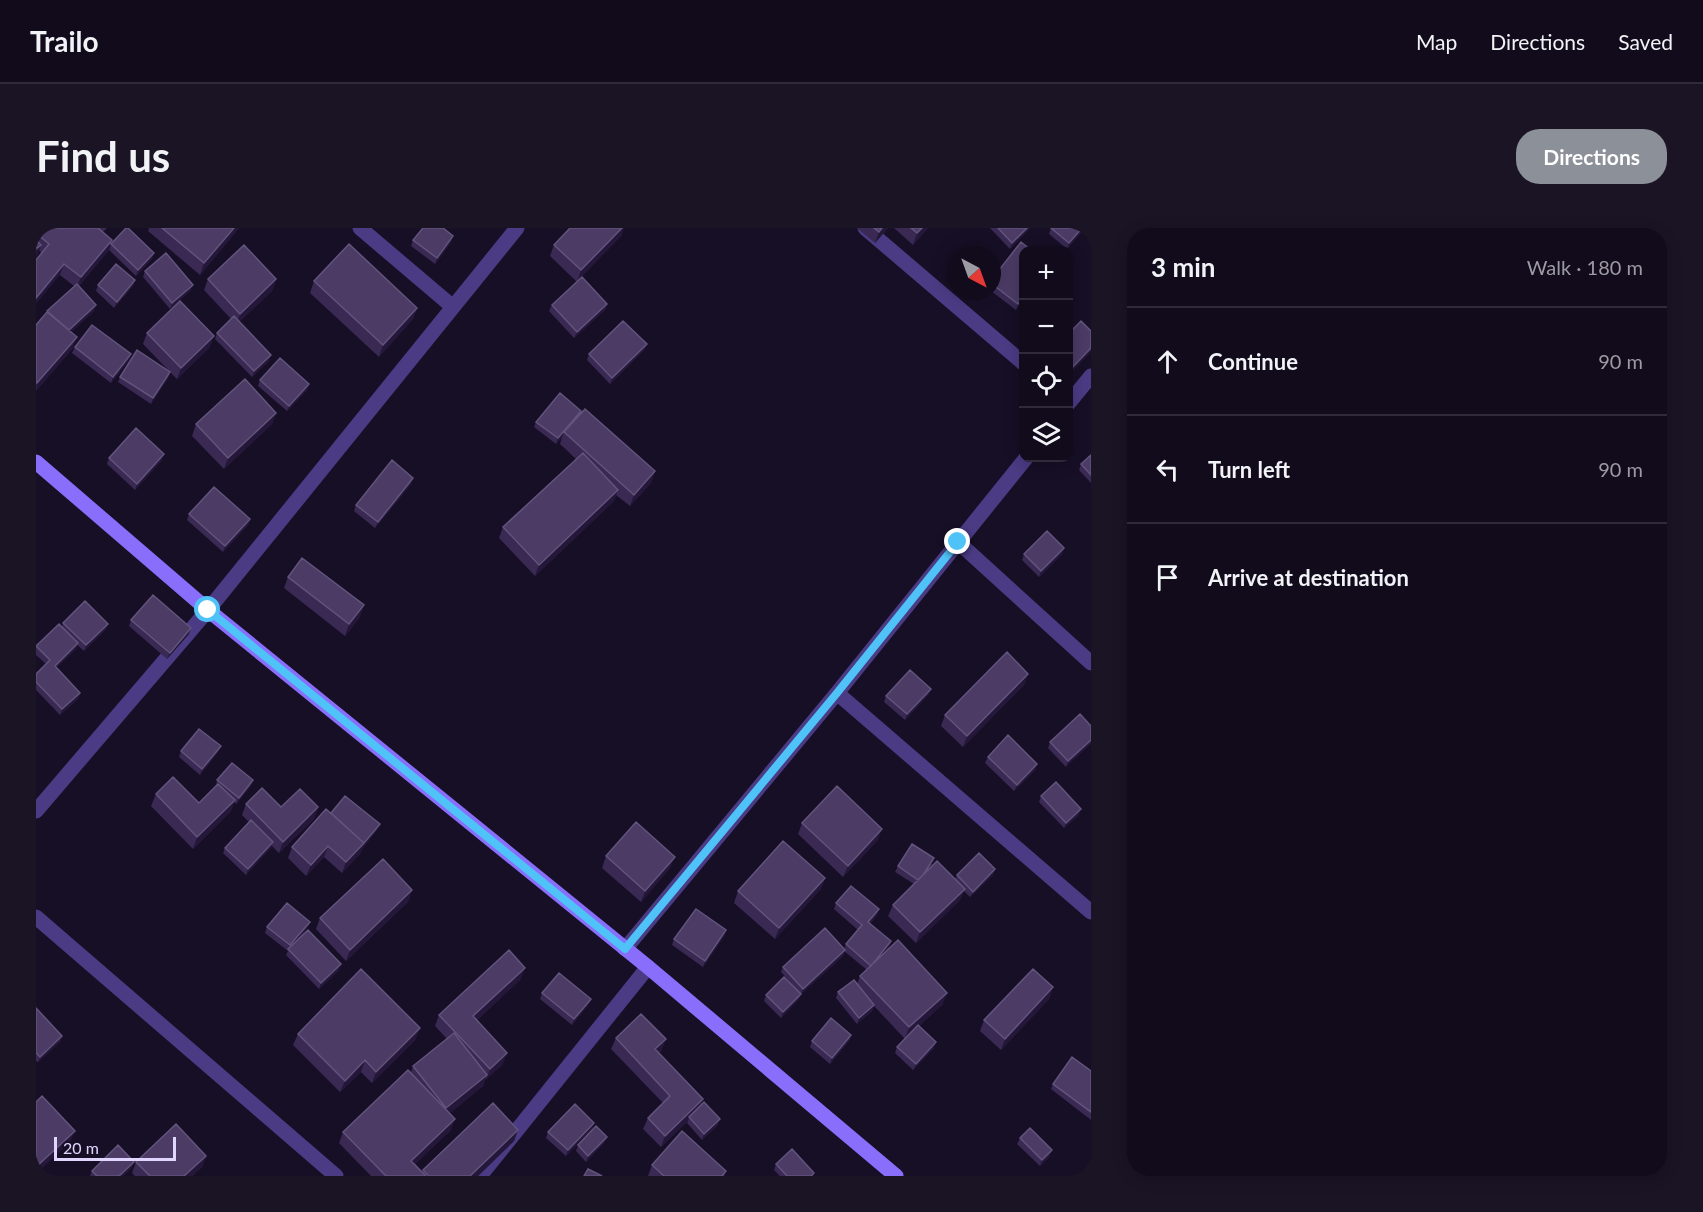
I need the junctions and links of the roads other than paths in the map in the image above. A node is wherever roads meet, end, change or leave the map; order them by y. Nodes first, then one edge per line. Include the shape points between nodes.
1 (360, 228) edge
2 (517, 228) edge
3 (866, 228) edge
4 (453, 307) junction
5 (1019, 360) edge
6 (1091, 376) edge
7 (1073, 398) edge
8 (36, 462) edge
9 (1023, 462) edge
10 (958, 542) junction
11 (208, 610) junction
12 (1091, 663) edge
13 (837, 693) junction
14 (36, 811) edge
15 (1091, 912) edge
16 (36, 917) edge
17 (625, 949) junction
18 (648, 967) junction
19 (336, 1176) edge
20 (480, 1176) edge
21 (896, 1176) edge

1 - 4 street
2 - 4 street
3 - 5 street
4 - 11 street
6 - 7 street
8 - 11 street
9 - 10 street
10 - 12 street
10 - 13 street
11 - 14 street
11 - 17 street
13 - 15 street
13 - 17 street
16 - 19 street
17 - 18 street
18 - 20 street
18 - 21 street

